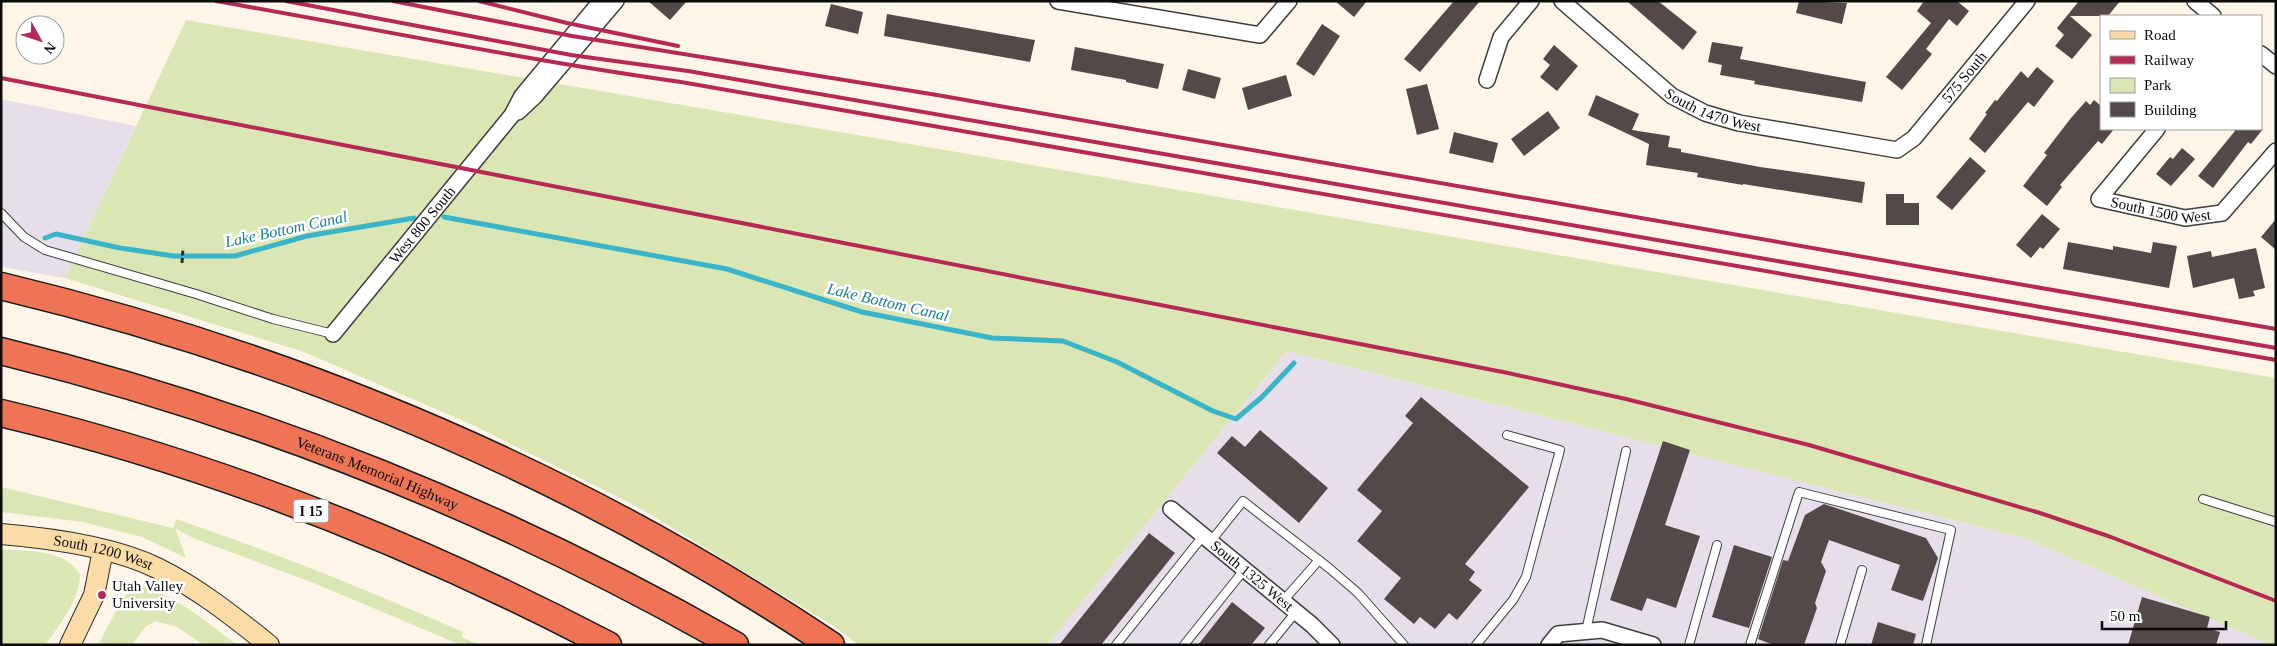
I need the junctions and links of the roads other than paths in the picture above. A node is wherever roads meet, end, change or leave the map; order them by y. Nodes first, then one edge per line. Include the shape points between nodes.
1 (601, 1) edge
2 (616, 1) edge
3 (1058, 1) edge
4 (1289, 1) edge
5 (1531, 1) edge
6 (1562, 1) edge
7 (2027, 1) edge
8 (2195, 1) edge
9 (2212, 15) edge
10 (2262, 55) edge
11 (2276, 66) edge
12 (1486, 80) dead end
13 (512, 116) junction
14 (2156, 130) edge
15 (1897, 150) joint
16 (2276, 151) edge
17 (1, 213) edge
18 (1, 286) edge
19 (333, 334) joint
20 (1, 351) edge
21 (1, 413) edge
22 (1507, 434) dead end
23 (1626, 451) dead end
24 (2203, 499) dead end
25 (1171, 509) dead end
26 (2276, 522) edge
27 (1, 534) edge
28 (1207, 539) junction
29 (1717, 545) dead end
30 (103, 550) junction
31 (1319, 560) junction
32 (1244, 570) junction
33 (1862, 570) dead end
34 (1283, 601) junction
35 (1296, 612) junction
36 (1586, 632) junction
37 (1329, 644) edge
38 (1479, 644) edge
39 (70, 645) edge
40 (269, 645) edge
41 (608, 645) edge
42 (734, 645) edge
43 (831, 645) edge
44 (1116, 645) edge
45 (1184, 645) edge
46 (1269, 645) edge
47 (1404, 645) edge
48 (1549, 645) edge
49 (1653, 645) edge
50 (1689, 645) edge
51 (1750, 645) edge
52 (1840, 645) edge
53 (1926, 645) edge

1 - 13 street, West 800 South via 522,96
2 - 13 street, West 800 South via 536,96
3 - 4 street via 1260,35
5 - 12 street via 1501,37
6 - 15 street, South 1470 West via 1672,96 1705,113 1740,123
7 - 15 street, 575 South via 1914,138
8 - 9 street
10 - 11 street
13 - 19 street, West 800 South
14 - 16 street, South 1500 West via 2099,199 2185,218 2222,214
17 - 19 lane via 24,237 45,250
18 - 43 highway via 148,326 267,364 365,400 478,448 635,526 720,574
20 - 42 highway, Veterans Memorial Highway via 192,406 390,477 585,565
21 - 41 highway, I 15 via 146,453 319,514 483,583
22 - 38 lane via 1560,450 1526,577 1513,600
23 - 36 lane
24 - 26 lane
25 - 28 street, South 1325 West
27 - 30 main road, South 1200 West
28 - 31 lane via 1243,501
28 - 32 street, South 1325 West
28 - 44 lane
29 - 50 lane
30 - 39 main road via 94,595
30 - 40 main road, South 1200 West via 156,567 215,602
31 - 34 lane
31 - 47 lane via 1358,593
32 - 34 street, South 1325 West
32 - 45 lane
33 - 52 lane
34 - 35 street, South 1325 West
35 - 37 street, South 1325 West
35 - 46 lane
36 - 48 street via 1558,634
36 - 49 street via 1602,630
51 - 53 lane via 1799,492 1951,530

